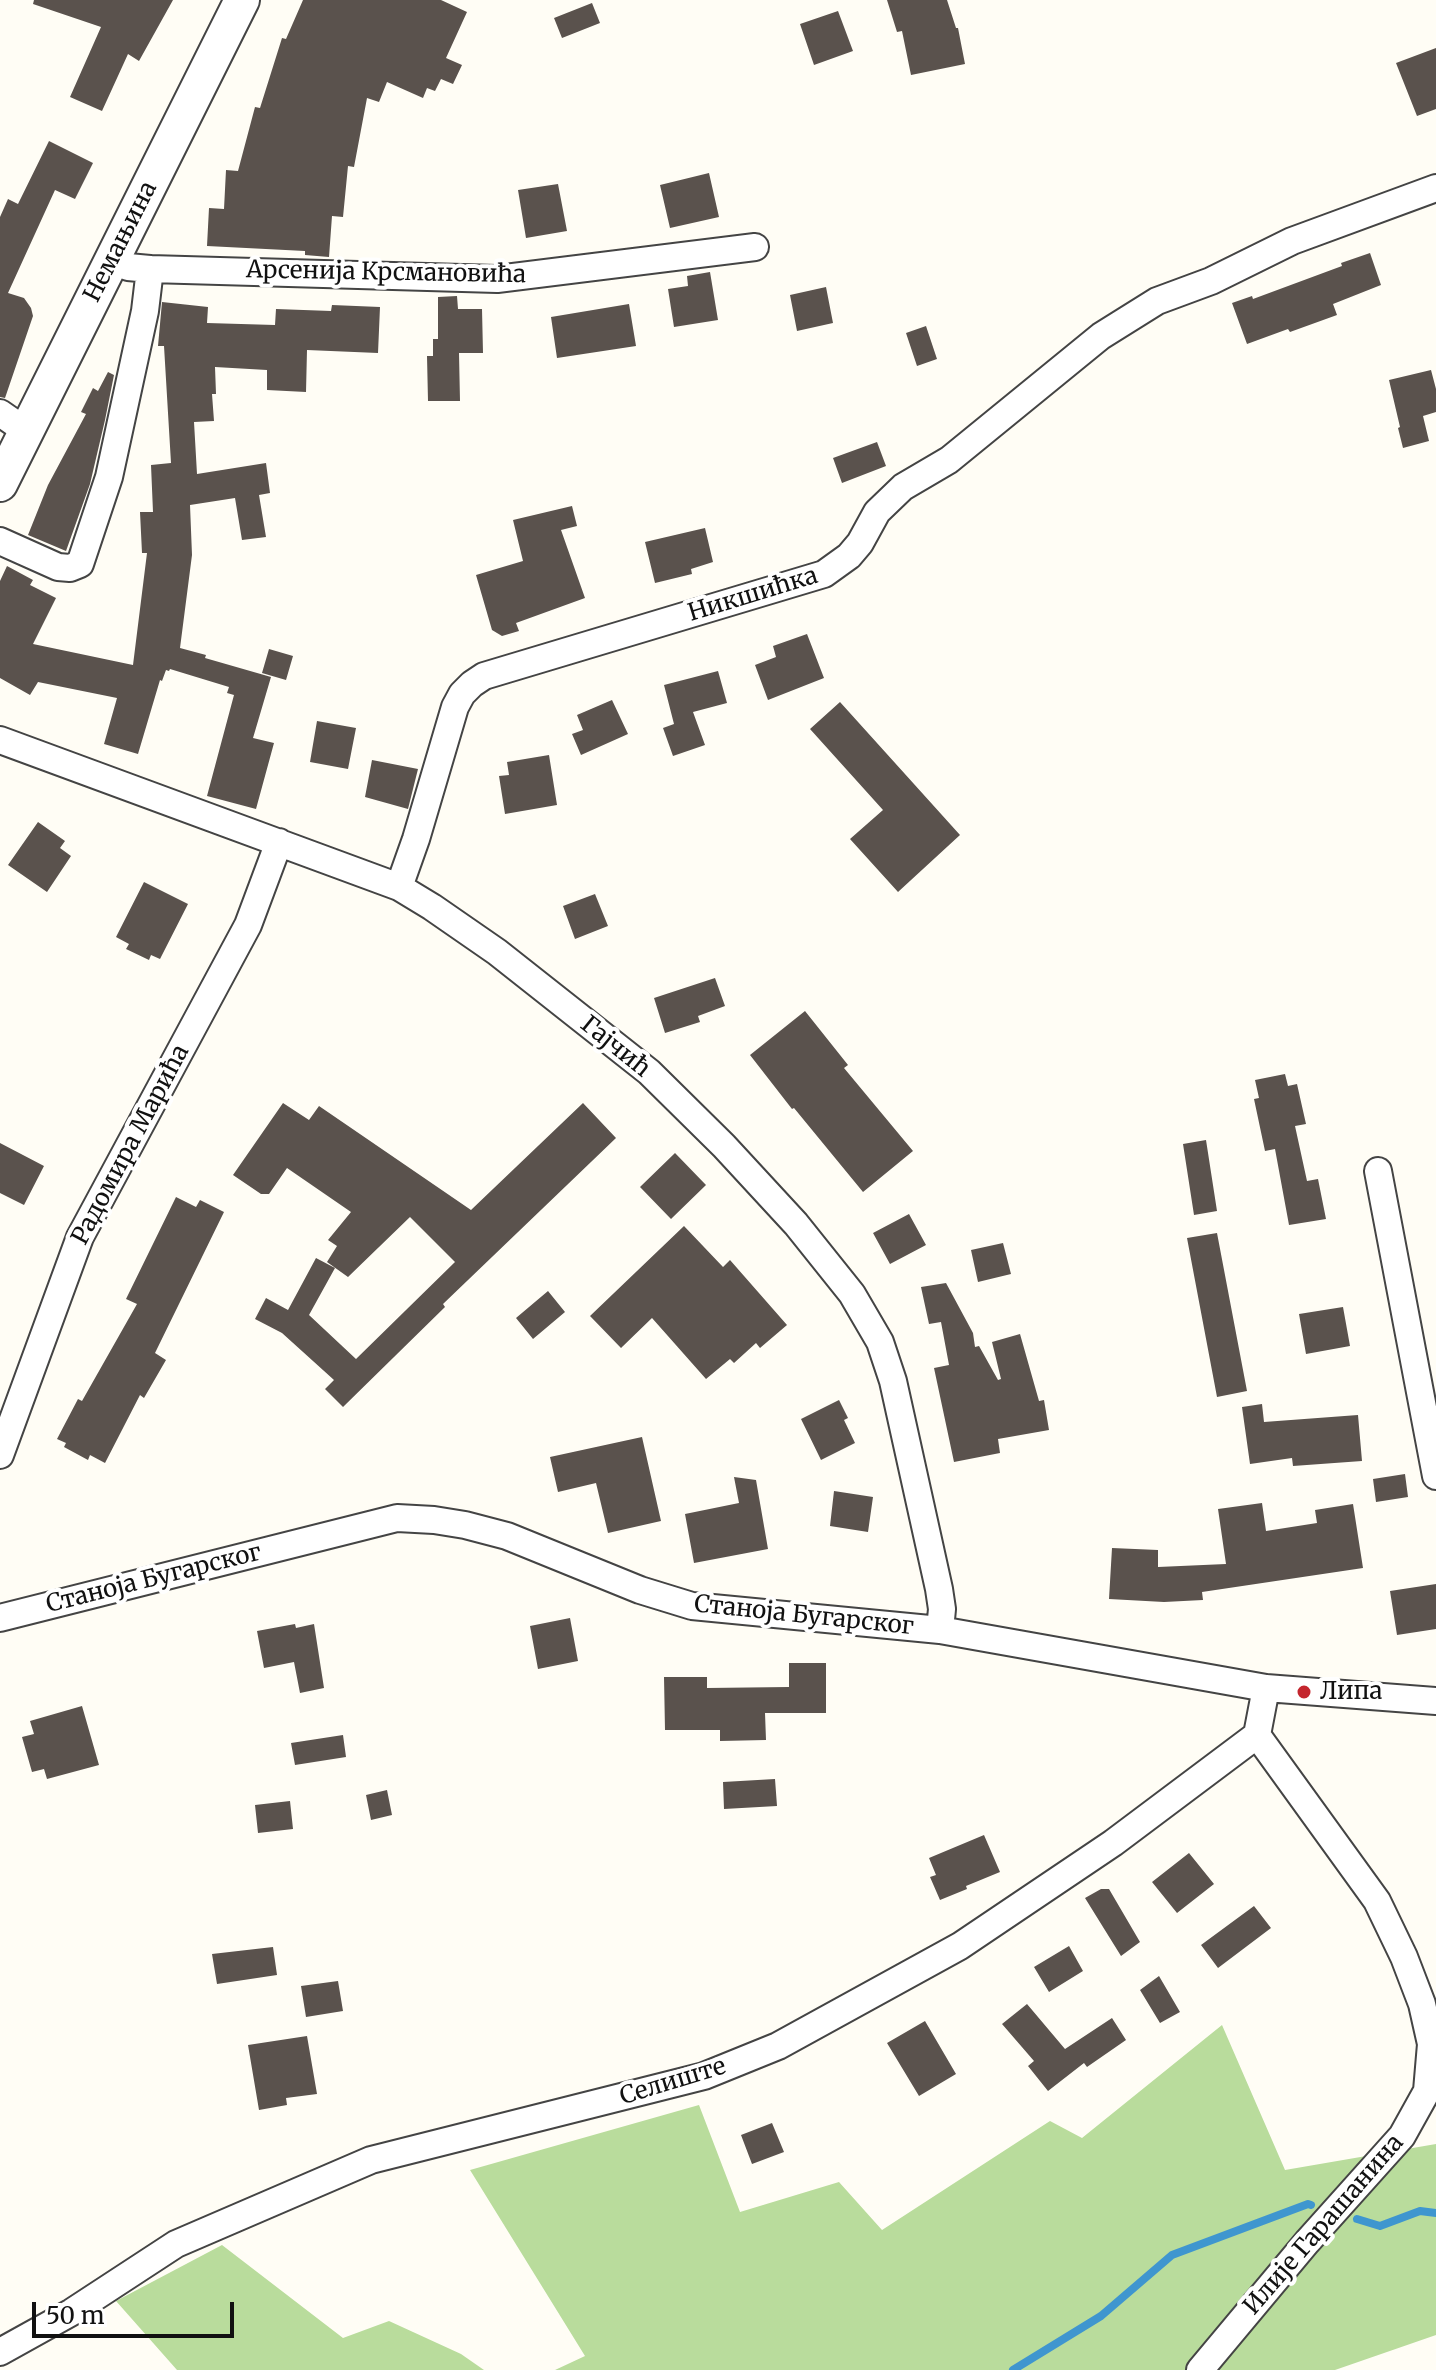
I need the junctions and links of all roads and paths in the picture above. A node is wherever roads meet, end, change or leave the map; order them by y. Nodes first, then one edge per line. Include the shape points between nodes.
1 (242, 0) edge
2 (1436, 188) edge
3 (755, 247) dead end
4 (111, 260) junction
5 (150, 269) junction
6 (13, 422) edge
7 (0, 484) edge
8 (0, 541) edge
9 (0, 740) edge
10 (279, 842) junction
11 (399, 887) junction
12 (1378, 1171) dead end
13 (0, 1455) edge
14 (1436, 1476) edge
15 (0, 1618) edge
16 (940, 1630) junction
17 (1266, 1688) junction
18 (1436, 1701) edge
19 (1257, 1735) junction
20 (0, 2352) edge
21 (1200, 2370) edge

1 - 4 street, Немањина
2 - 11 street, Никшићка via 1292,241 1157,301 1101,336 949,460 889,498 849,556 824,574 484,676 472,684 455,707
3 - 5 street, Арсенија Крсмановића via 497,279
4 - 5 street, Арсенија Крсмановића
4 - 6 street, Немањина
5 - 8 street via 109,477 80,564 58,567
6 - 7 street, Немањина
9 - 10 street, Гајчић
10 - 11 street, Гајчић
10 - 13 street, Радомира Марића via 248,925 80,1237
11 - 16 street, Гајчић via 497,952 649,1072 796,1224 852,1294 880,1342 893,1381 939,1589
12 - 14 street
15 - 16 street, Станоја Бугарског via 397,1518 465,1525 507,1536 692,1606
16 - 17 street, Станоја Бугарског
17 - 18 street, Станоја Бугарског
17 - 19 street
19 - 20 street, Селиште via 1113,1843 960,1946 778,2046 704,2076 371,2160 176,2244
19 - 21 street, Илије Гарашанина via 1377,1901 1404,1957 1431,2044 1427,2091 1402,2136

